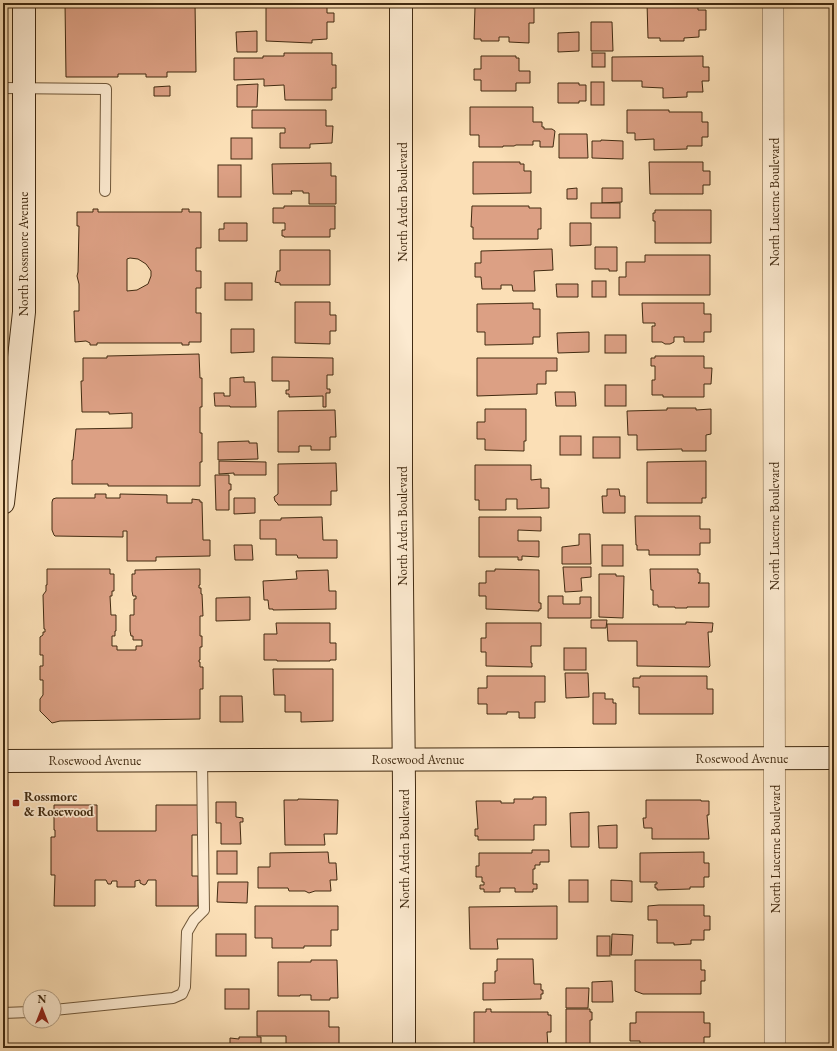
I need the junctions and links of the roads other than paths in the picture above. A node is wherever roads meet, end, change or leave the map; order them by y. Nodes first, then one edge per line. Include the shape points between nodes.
1 (24, 3) edge
2 (401, 3) edge
3 (773, 3) edge
4 (14, 88) edge
5 (105, 191) dead end
6 (3, 503) edge
7 (775, 758) junction
8 (834, 758) edge
9 (403, 759) junction
10 (202, 760) junction
11 (3, 761) edge
12 (62, 1009) edge
13 (22, 1012) edge
14 (3, 1013) edge
15 (404, 1048) edge
16 (775, 1048) edge

1 - 4 street, North Rossmore Avenue
2 - 9 street, North Arden Boulevard
3 - 7 street, North Lucerne Boulevard
4 - 5 lane via 106,89
4 - 6 street, North Rossmore Avenue via 24,312
7 - 8 street, Rosewood Avenue
7 - 9 street, Rosewood Avenue
7 - 16 street, North Lucerne Boulevard
9 - 10 street, Rosewood Avenue
9 - 15 street, North Arden Boulevard
10 - 11 street, Rosewood Avenue
10 - 12 lane via 204,910 187,932 185,987 182,994 172,998
13 - 14 lane

